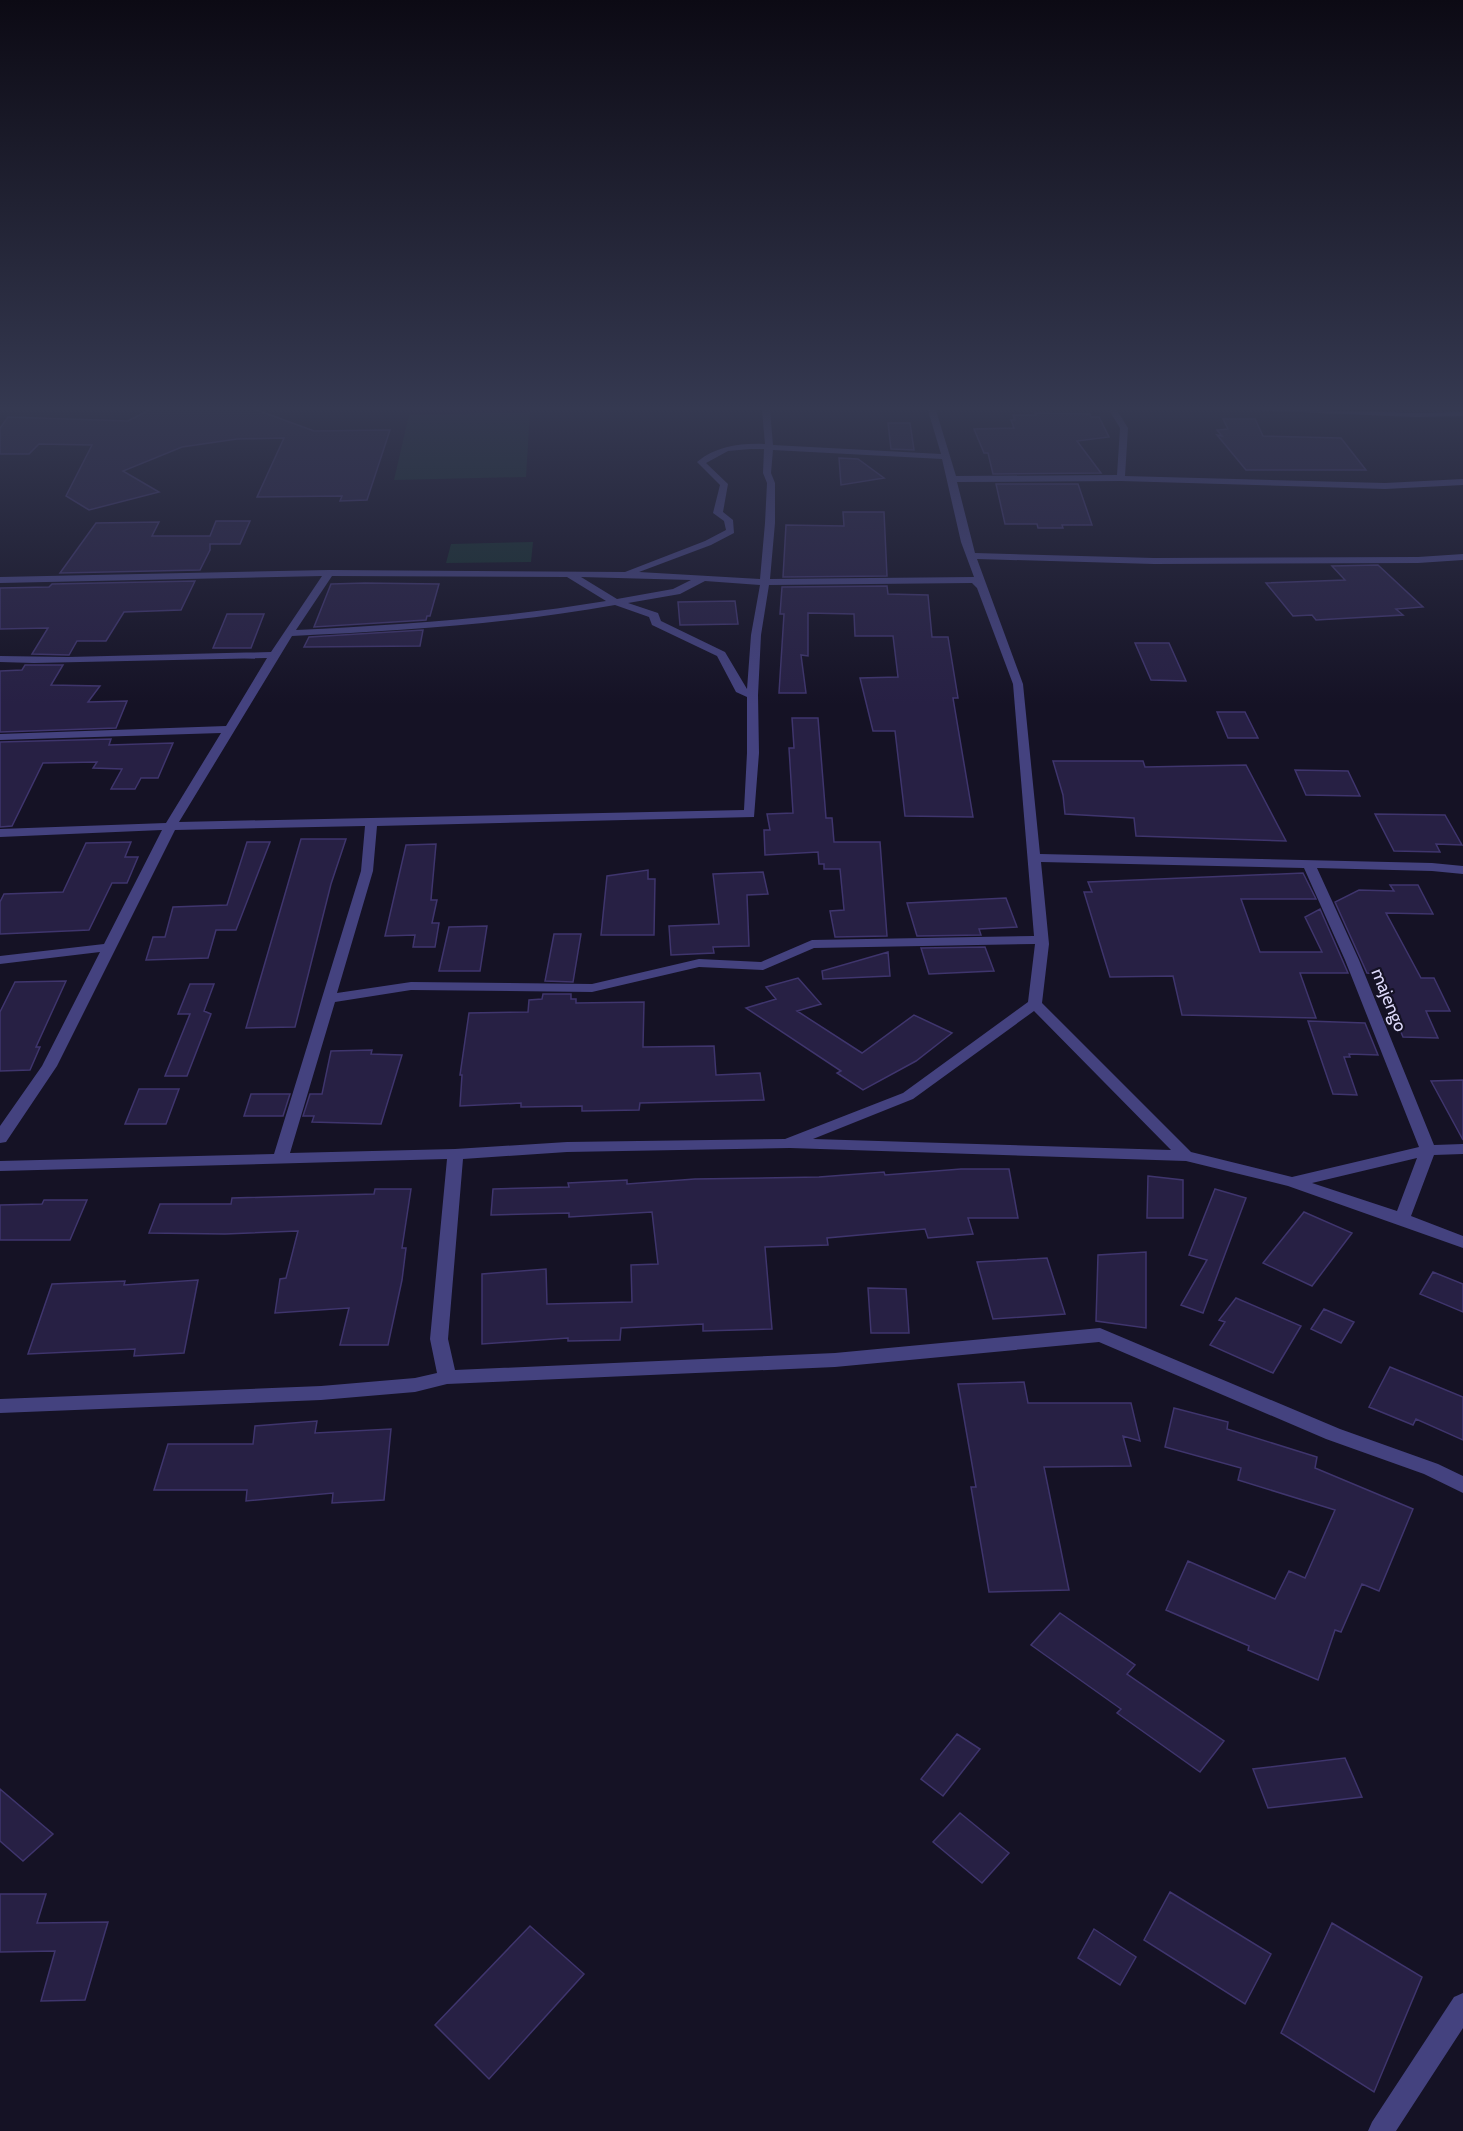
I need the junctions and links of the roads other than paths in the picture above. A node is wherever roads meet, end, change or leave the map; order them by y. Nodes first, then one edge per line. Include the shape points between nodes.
1 (719, 506) edge
2 (770, 506) edge
3 (959, 506) edge
4 (971, 556) junction
5 (1463, 557) edge
6 (328, 573) junction
7 (570, 574) junction
8 (622, 575) junction
9 (703, 578) junction
10 (0, 580) edge
11 (765, 582) junction
12 (982, 587) junction
13 (614, 601) junction
14 (289, 633) junction
15 (274, 655) junction
16 (0, 659) edge
17 (752, 695) junction
18 (229, 729) junction
19 (0, 737) edge
20 (371, 823) junction
21 (170, 827) junction
22 (0, 833) edge
23 (1035, 858) junction
24 (1309, 865) junction
25 (1463, 870) edge
26 (1041, 940) junction
27 (110, 946) junction
28 (0, 960) edge
29 (328, 999) junction
30 (1035, 1004) junction
31 (0, 1138) edge
32 (787, 1143) junction
33 (1463, 1149) edge
34 (1428, 1150) junction
35 (455, 1154) junction
36 (1186, 1156) junction
37 (280, 1159) junction
38 (0, 1166) edge
39 (1292, 1182) junction
40 (1402, 1218) junction
41 (1463, 1242) edge
42 (447, 1377) junction
43 (0, 1406) edge
44 (1463, 1485) edge
45 (1463, 2006) edge
46 (1381, 2131) edge

1 - 8 street via 718,513 728,520 731,531
2 - 11 street
3 - 4 street
4 - 5 street via 1154,561
4 - 12 street
6 - 7 street
6 - 10 street
6 - 14 street
7 - 8 street
7 - 13 street
8 - 9 street
9 - 11 street
9 - 13 street via 676,592
11 - 12 street via 975,580
11 - 17 street
12 - 23 street via 1018,684
13 - 14 street via 541,615
13 - 17 street via 654,615 656,623 721,654 740,690
14 - 15 street
15 - 16 street
15 - 18 street
17 - 20 street via 750,814
18 - 19 street
18 - 21 street
20 - 21 street
20 - 29 street via 367,871
21 - 22 street
21 - 27 street
23 - 24 street
23 - 26 street
24 - 25 street
24 - 34 street, majengo via 1352,960
26 - 29 street via 812,944 763,966 699,963 591,988 411,986
26 - 30 street
27 - 28 street
27 - 31 street via 49,1066
29 - 37 street
30 - 32 street via 908,1096
30 - 36 street
32 - 35 street via 567,1147
32 - 36 street
33 - 34 street
34 - 39 street
34 - 40 street
35 - 37 street
35 - 42 street via 439,1339
36 - 39 street
37 - 38 street
39 - 40 street
40 - 41 street
42 - 43 street via 415,1385 321,1394
42 - 44 street via 836,1360 1100,1335 1334,1434 1431,1468
45 - 46 street

